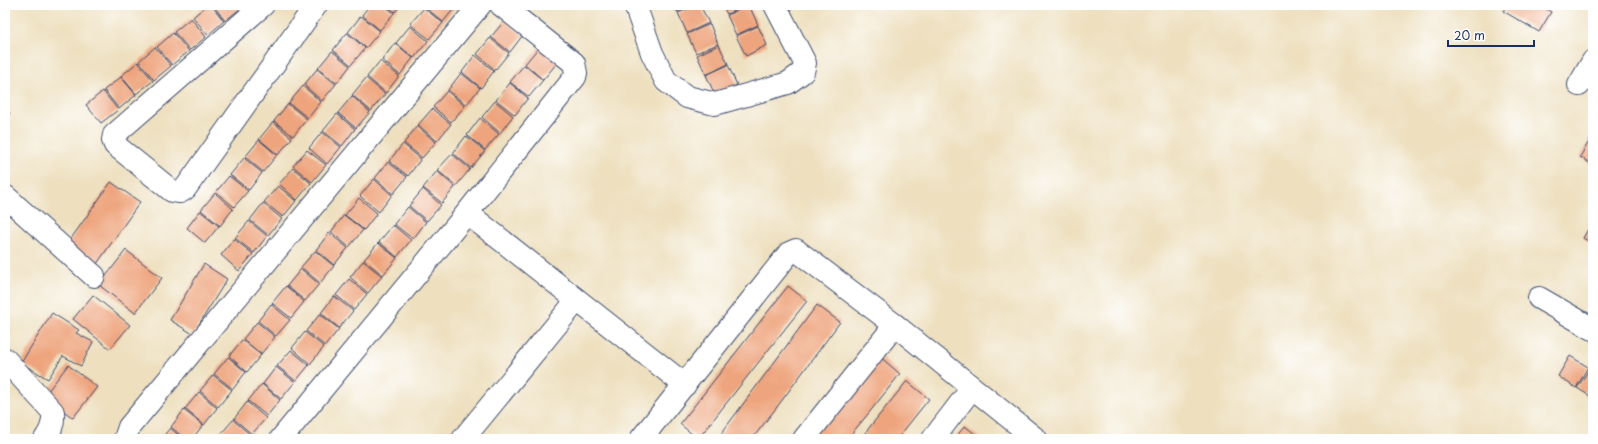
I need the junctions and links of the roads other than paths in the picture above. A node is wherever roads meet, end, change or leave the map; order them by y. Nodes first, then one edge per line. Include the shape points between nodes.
1 (263, 5) edge
2 (316, 5) edge
3 (480, 5) edge
4 (501, 5) edge
5 (635, 5) edge
6 (775, 5) edge
7 (1593, 61) edge
8 (1579, 85) dead end
9 (5, 196) edge
10 (467, 213) junction
11 (94, 276) dead end
12 (1539, 298) dead end
13 (577, 300) junction
14 (895, 325) junction
15 (1592, 326) edge
16 (5, 359) edge
17 (685, 385) junction
18 (972, 388) junction
19 (45, 439) edge
20 (125, 439) edge
21 (281, 439) edge
22 (463, 439) edge
23 (641, 439) edge
24 (804, 439) edge
25 (933, 439) edge
26 (1036, 439) edge

1 - 2 street via 114,135 115,145 172,191 180,192 185,189
3 - 20 street via 130,427
4 - 10 street via 570,59 574,63 576,73
5 - 6 street via 652,53 666,81 687,97 715,104 788,83 803,72 805,63
7 - 8 street
9 - 11 street
10 - 13 street
10 - 21 street
12 - 15 street
13 - 17 street
13 - 22 street
14 - 17 street via 800,252 793,251
14 - 18 street
14 - 24 street
16 - 19 street via 53,412 51,430
17 - 23 street
18 - 25 street
18 - 26 street

